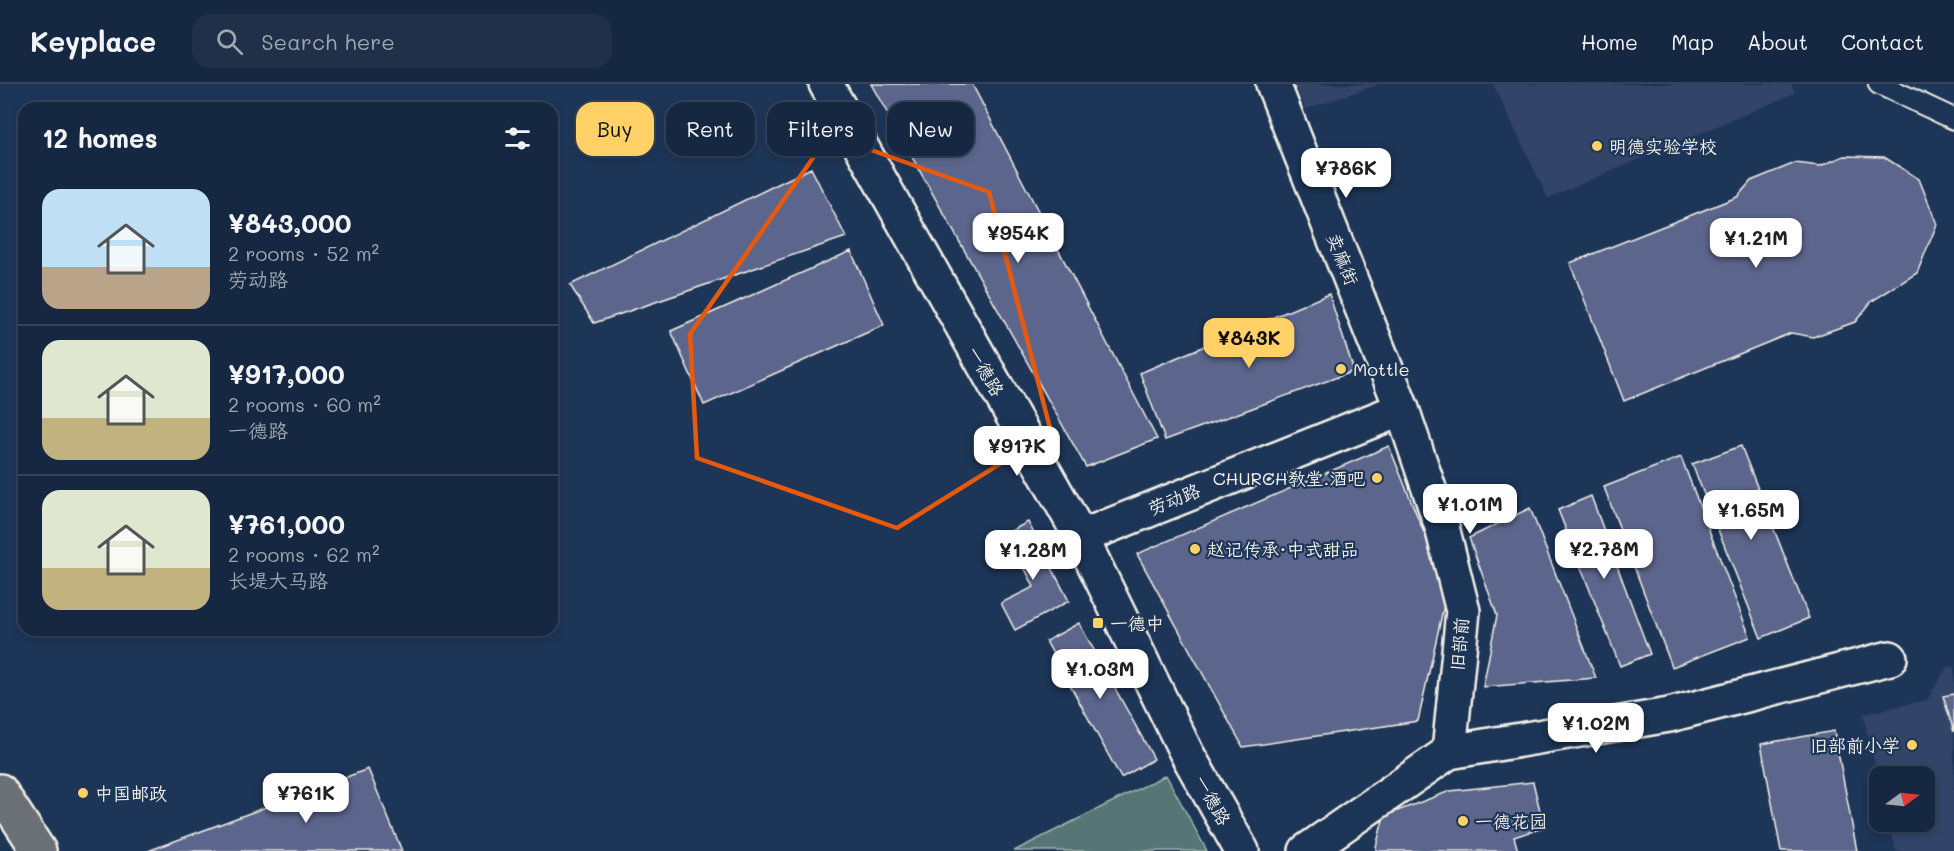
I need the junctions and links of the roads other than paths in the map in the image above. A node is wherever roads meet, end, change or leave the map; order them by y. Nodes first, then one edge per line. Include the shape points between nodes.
1 (826, 84) edge
2 (1273, 84) edge
3 (1878, 84) edge
4 (1954, 119) edge
5 (1373, 333) joint
6 (1402, 409) junction
7 (1081, 537) junction
8 (1890, 658) dead end
9 (1449, 752) junction
10 (2, 799) edge
11 (39, 851) edge
12 (1242, 851) edge
13 (1306, 851) edge

1 - 7 street, 一德路
2 - 5 street, 卖麻街
3 - 4 lane
5 - 6 street, 旧部前
6 - 7 street, 劳动路
6 - 9 street, 旧部前 via 1442,527 1463,611
7 - 12 street, 一德路 via 1186,752
8 - 9 street via 1669,716
9 - 13 street
10 - 11 main road

